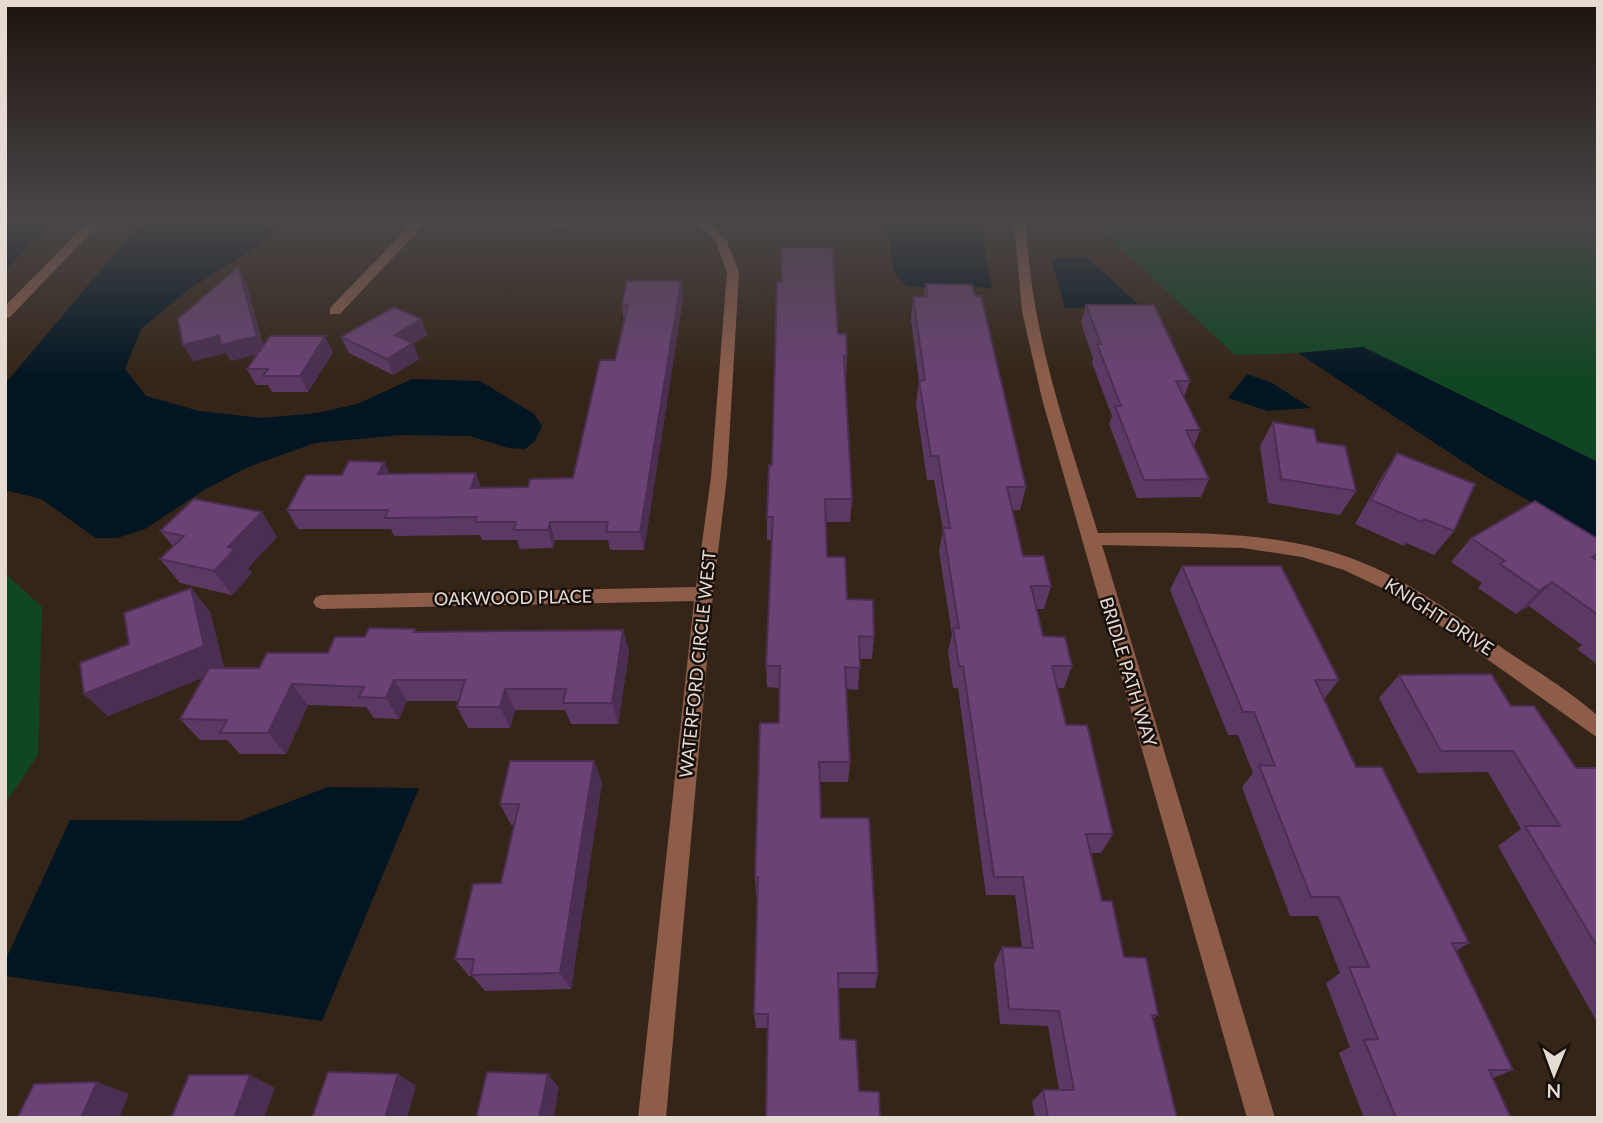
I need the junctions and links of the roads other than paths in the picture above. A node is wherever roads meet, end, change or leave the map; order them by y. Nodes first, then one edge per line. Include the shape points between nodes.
1 (45, 273) edge
2 (371, 273) edge
3 (733, 273) edge
4 (1024, 273) edge
5 (335, 311) dead end
6 (5, 314) edge
7 (1093, 539) junction
8 (704, 594) junction
9 (322, 602) dead end
10 (1598, 729) edge
11 (653, 1118) edge
12 (1261, 1118) edge

1 - 6 street
2 - 5 street
3 - 8 street, WATERFORD CIRCLE WEST via 719,477
4 - 7 street, BRIDLE PATH WAY via 1027,312
7 - 10 street, KNIGHT DRIVE via 1279,546 1330,558 1418,600
7 - 12 street, BRIDLE PATH WAY via 1102,585
8 - 9 street, OAKWOOD PLACE
8 - 11 street, WATERFORD CIRCLE WEST

